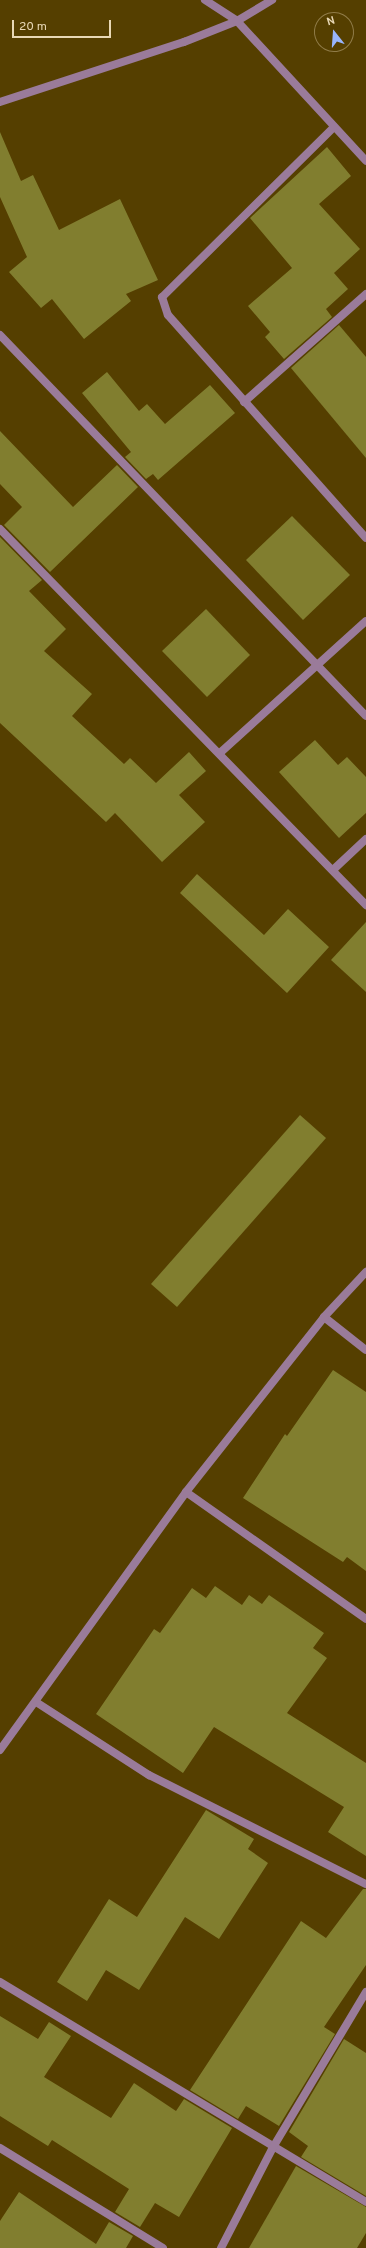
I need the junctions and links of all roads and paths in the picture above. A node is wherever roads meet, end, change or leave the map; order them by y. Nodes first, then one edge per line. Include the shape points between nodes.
1 (205, 0) edge
2 (272, 0) edge
3 (237, 21) junction
4 (0, 102) edge
5 (334, 127) junction
6 (366, 161) edge
7 (366, 294) edge
8 (0, 336) edge
9 (244, 402) junction
10 (0, 530) edge
11 (366, 538) edge
12 (366, 621) edge
13 (320, 665) junction
14 (366, 716) edge
15 (221, 752) junction
16 (366, 839) edge
17 (334, 869) junction
18 (366, 904) edge
19 (366, 1272) edge
20 (324, 1317) junction
21 (366, 1350) edge
22 (186, 1492) junction
23 (366, 1619) edge
24 (36, 1702) junction
25 (0, 1750) edge
26 (366, 1884) edge
27 (0, 1982) edge
28 (366, 1992) edge
29 (0, 2148) edge
30 (272, 2149) junction
31 (366, 2202) edge
32 (163, 2248) edge
33 (220, 2248) edge

1 - 3 street
2 - 3 street
3 - 4 street
3 - 5 street
5 - 6 street
5 - 9 street via 162,297 168,315
7 - 9 street
8 - 13 street
9 - 11 street
10 - 15 street
12 - 13 street
13 - 14 street
13 - 15 street
15 - 17 street
16 - 17 street
17 - 18 street
19 - 20 street
20 - 21 street
20 - 22 street
22 - 23 street
22 - 24 street
24 - 25 street
24 - 26 street via 149,1775
27 - 30 street
28 - 30 street
29 - 32 street
30 - 31 street
30 - 33 street

